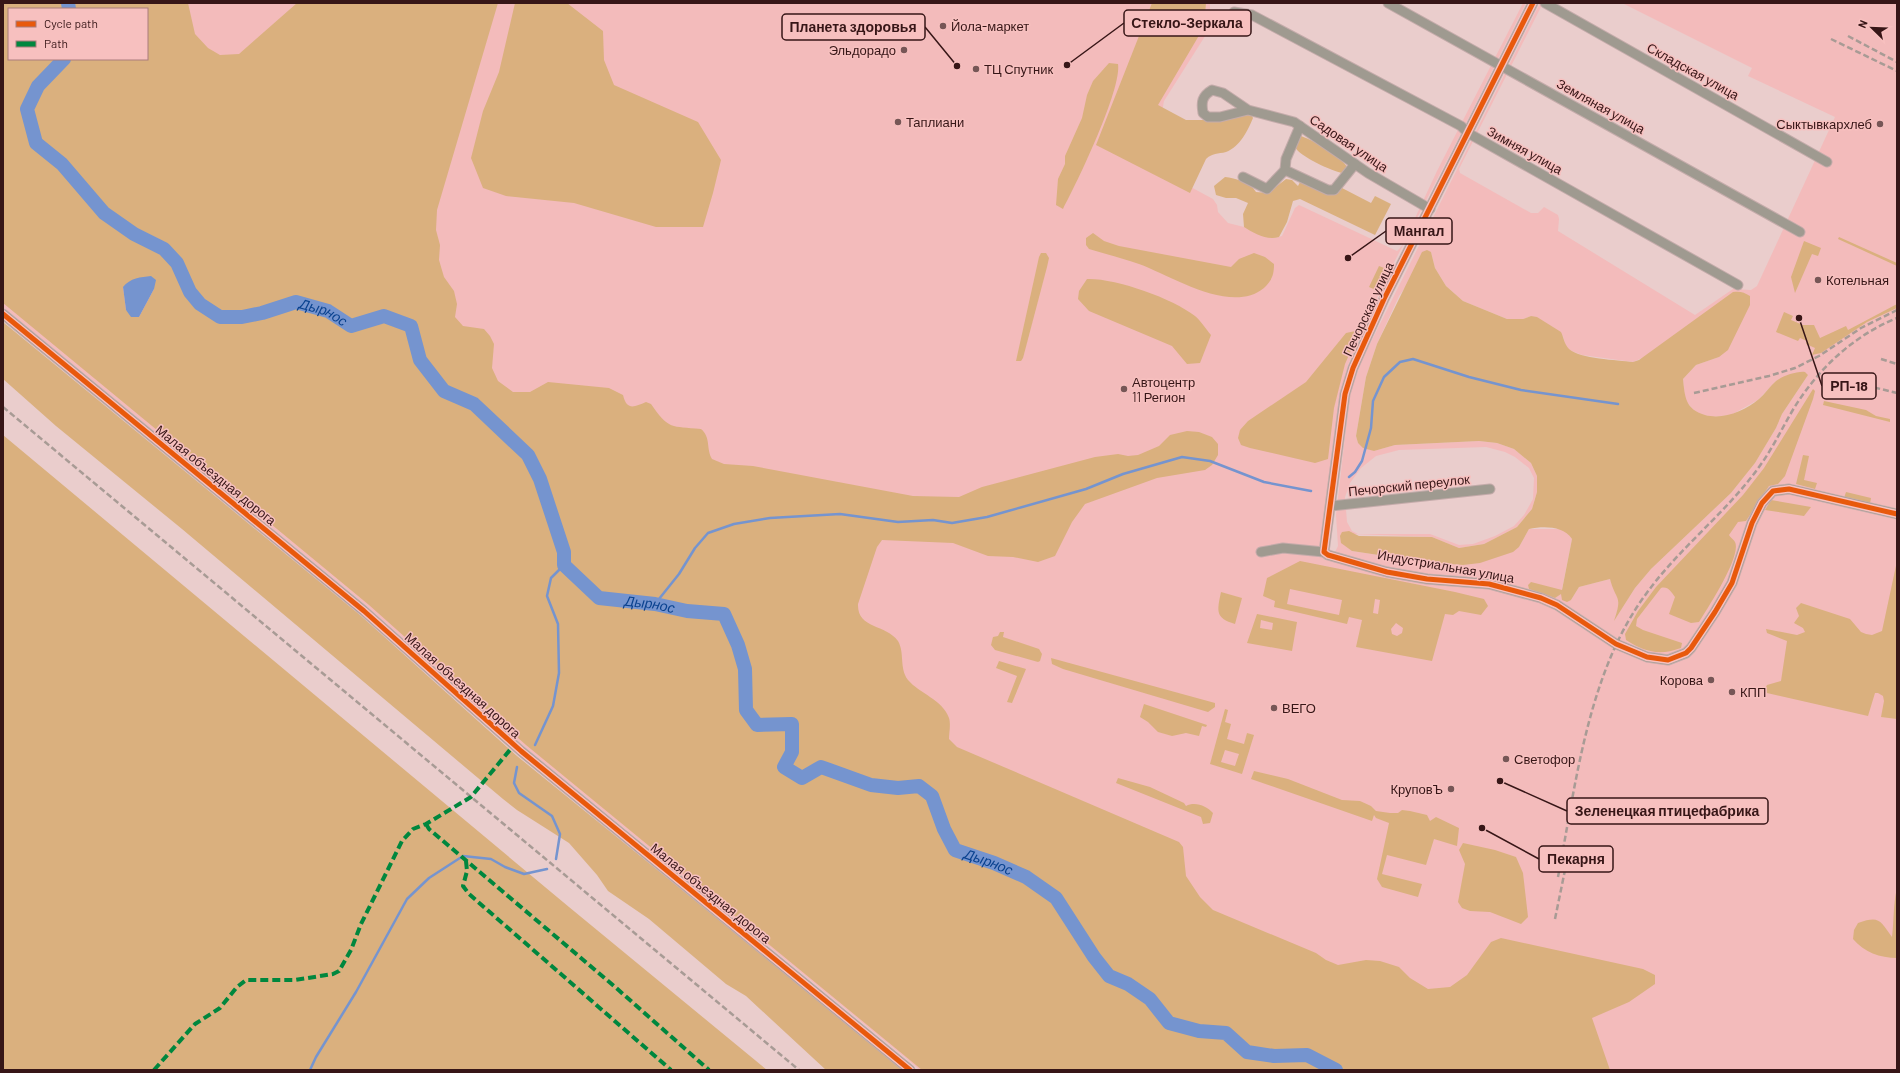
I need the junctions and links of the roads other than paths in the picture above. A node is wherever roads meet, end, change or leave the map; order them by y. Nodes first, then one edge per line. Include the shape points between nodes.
1 (1388, 3) edge
2 (1533, 3) edge
3 (1545, 3) edge
4 (1234, 12) dead end
5 (1502, 66) junction
6 (1248, 110) junction
7 (1300, 126) junction
8 (1468, 133) junction
9 (1827, 162) dead end
10 (1355, 164) junction
11 (1285, 170) junction
12 (1243, 177) dead end
13 (1430, 209) junction
14 (1800, 232) dead end
15 (1738, 285) dead end
16 (3, 314) edge
17 (1490, 489) dead end
18 (1331, 506) junction
19 (1897, 514) edge
20 (1261, 552) dead end
21 (1326, 554) junction
22 (910, 1070) edge

1 - 5 street, Земляная улица
2 - 5 street, Печорская улица
3 - 9 street, Складская улица
4 - 8 street, Зимняя улица via 1252,15 1302,40 1461,126
5 - 8 street, Печорская улица
5 - 14 street, Земляная улица
6 - 6 street, Садовая улица via 1208,117 1203,113 1202,100 1212,90 1223,93
6 - 7 street, Садовая улица via 1294,122
7 - 10 street, Садовая улица
7 - 11 street via 1286,158
8 - 13 street, Печорская улица
8 - 15 street, Зимняя улица
10 - 11 street via 1334,190 1328,190
10 - 13 street, Садовая улица
11 - 12 street via 1268,188
13 - 18 street, Печорская улица via 1384,299 1348,383
16 - 22 street, Малая объездная дорога via 364,611 521,751
17 - 18 street, Печорский переулок
18 - 21 street, Печорская улица
19 - 21 street, Индустриальная улица via 1788,489 1773,491 1762,503 1732,583 1703,631 1686,653 1668,660 1647,657 1616,644 1542,598 1490,584 1426,579 1387,572
20 - 21 street via 1283,548

